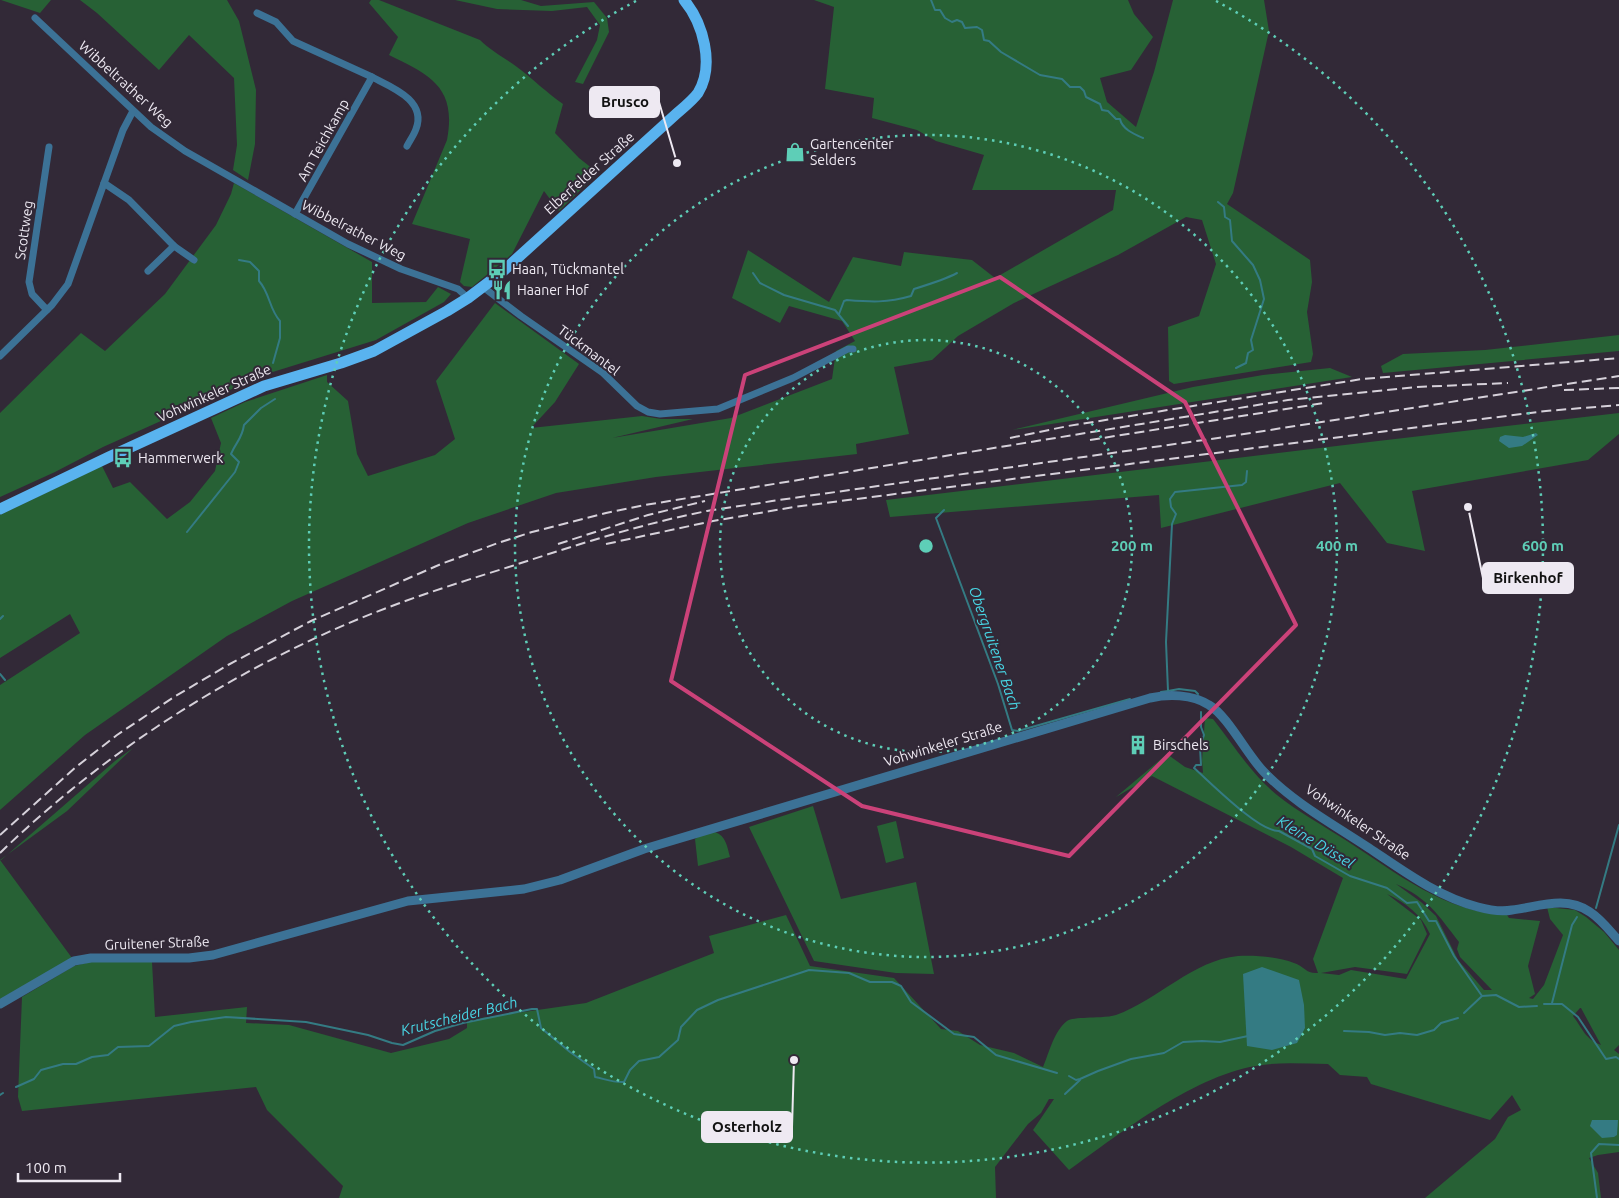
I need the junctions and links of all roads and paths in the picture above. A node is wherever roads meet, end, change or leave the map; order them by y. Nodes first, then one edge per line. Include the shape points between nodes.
1 (684, 0) edge
2 (258, 12) dead end
3 (35, 18) dead end
4 (372, 77) junction
5 (133, 111) junction
6 (407, 146) dead end
7 (49, 147) dead end
8 (231, 177) joint
9 (104, 184) junction
10 (295, 214) junction
11 (174, 246) junction
12 (194, 260) dead end
13 (148, 271) dead end
14 (483, 287) junction
15 (468, 298) junction
16 (47, 310) junction
17 (853, 349) dead end
18 (0, 356) edge
19 (0, 509) edge
20 (408, 900) joint
21 (1619, 941) edge
22 (0, 1004) edge

1 - 14 main road, Elberfelder Straße via 698,20 705,48 704,74 697,93
2 - 4 street via 276,22 293,40
3 - 5 street, Wibbeltrather Weg
4 - 6 street via 408,98 415,106 417,126
4 - 10 street, Am Teichkamp
5 - 8 street, Wibbeltrather Weg via 185,151
5 - 9 street
7 - 16 street, Scottweg via 29,282 32,294
8 - 10 street, Wibbelrather Weg
9 - 11 street via 135,205
9 - 16 street via 68,284
10 - 15 street, Wibbelrather Weg via 348,244 401,269 458,289
11 - 12 street
11 - 13 street
14 - 15 main road, Elberfelder Straße
14 - 17 street, Tückmantel via 604,373 636,406 648,412 660,414 718,409
15 - 19 main road, Vohwinkeler Straße via 374,351 264,386
16 - 18 street
20 - 21 street, Vohwinkeler Straße via 543,885 644,849 1024,735 1152,698 1175,696 1199,700 1212,707 1256,764 1275,782 1305,806 1429,886 1461,902 1491,910 1551,903 1578,906 1595,916
20 - 22 street, Gruitener Straße via 213,955 74,961

